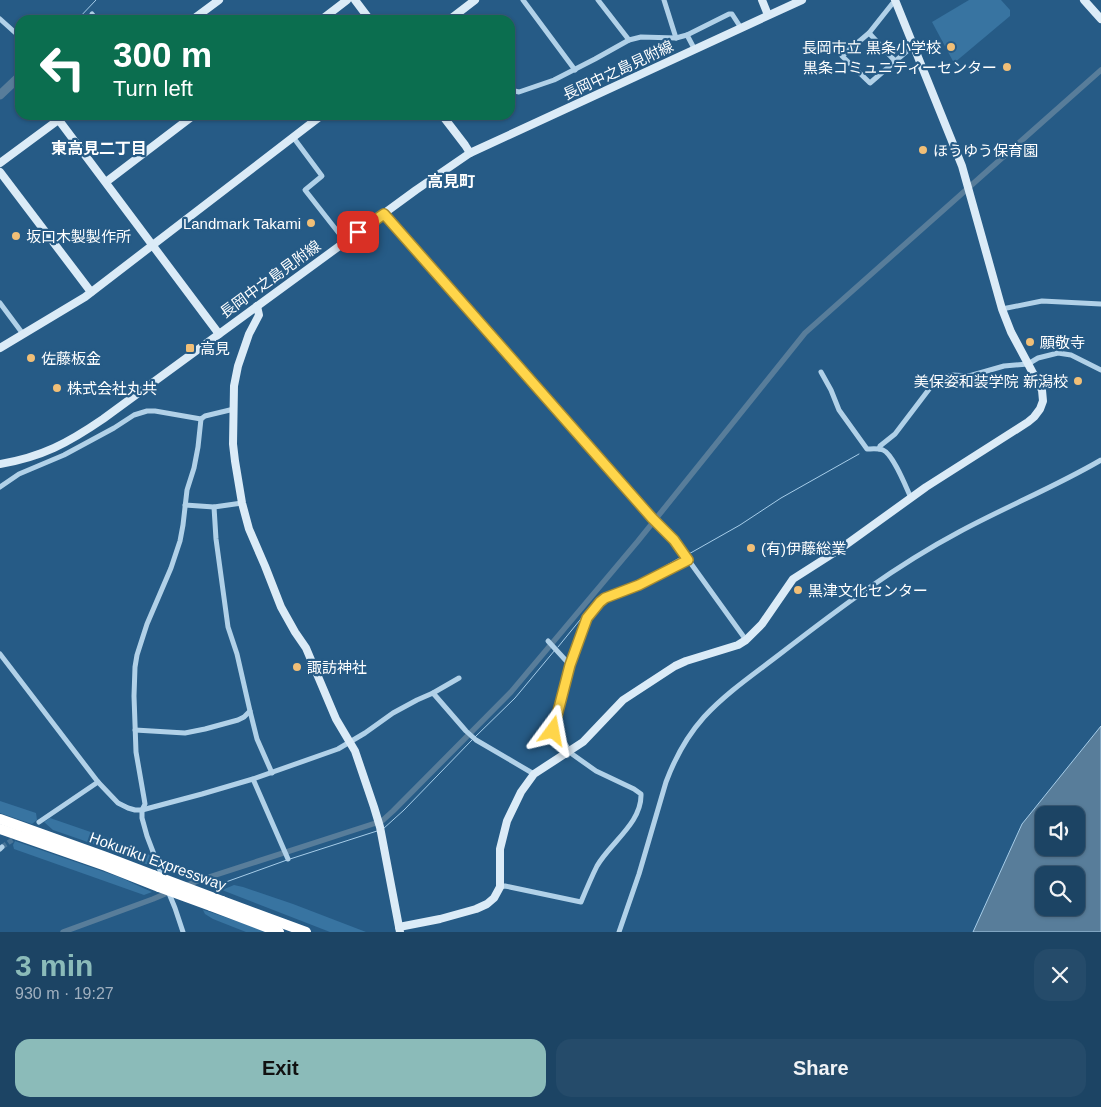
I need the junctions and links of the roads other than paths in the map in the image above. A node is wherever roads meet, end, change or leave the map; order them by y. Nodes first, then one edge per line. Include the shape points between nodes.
1 (219, 0) edge
2 (347, 0) edge
3 (355, 0) edge
4 (475, 0) edge
5 (523, 0) edge
6 (598, 0) edge
7 (664, 0) edge
8 (762, 0) edge
9 (802, 0) edge
10 (1084, 0) edge
11 (896, 1) edge
12 (199, 15) edge
13 (328, 15) edge
14 (366, 15) edge
15 (456, 15) edge
16 (768, 16) junction
17 (0, 18) edge
18 (1101, 19) edge
19 (741, 28) junction
20 (15, 32) edge
21 (869, 33) junction
22 (687, 35) junction
23 (676, 38) junction
24 (629, 40) junction
25 (914, 45) junction
26 (695, 50) junction
27 (895, 61) junction
28 (574, 70) junction
29 (515, 91) edge
30 (55, 120) edge
31 (61, 120) edge
32 (187, 120) edge
33 (315, 120) edge
34 (447, 120) edge
35 (293, 137) junction
36 (470, 153) junction
37 (0, 163) edge
38 (0, 172) edge
39 (106, 182) junction
40 (384, 214) junction
41 (345, 241) junction
42 (153, 245) junction
43 (91, 292) junction
44 (0, 303) edge
45 (1101, 304) edge
46 (257, 306) junction
47 (1002, 309) junction
48 (24, 334) junction
49 (219, 334) junction
50 (0, 348) edge
51 (1028, 364) junction
52 (1101, 370) edge
53 (821, 372) dead end
54 (234, 409) junction
55 (201, 419) junction
56 (879, 449) junction
57 (23, 459) junction
58 (1101, 460) edge
59 (0, 464) edge
60 (24, 472) junction
61 (0, 487) edge
62 (911, 498) junction
63 (242, 503) junction
64 (185, 505) junction
65 (214, 507) junction
66 (688, 560) junction
67 (746, 640) junction
68 (548, 641) dead end
69 (0, 654) edge
70 (570, 665) junction
71 (459, 678) dead end
72 (433, 693) junction
73 (250, 711) junction
74 (135, 730) junction
75 (350, 742) junction
76 (569, 751) junction
77 (272, 773) junction
78 (534, 774) junction
79 (253, 779) junction
80 (98, 782) junction
81 (142, 810) junction
82 (0, 819) edge
83 (39, 822) dead end
84 (0, 829) edge
85 (288, 859) dead end
86 (500, 887) junction
87 (400, 929) edge
88 (183, 932) edge
89 (279, 932) edge
90 (306, 932) edge
91 (620, 932) edge

1 - 12 street
2 - 13 street
3 - 14 street
4 - 15 street
5 - 28 street
6 - 24 street
7 - 23 street
8 - 16 street
9 - 16 street, 長岡中之島見附線
10 - 18 street
11 - 21 street
11 - 25 street
16 - 19 street, 長岡中之島見附線
17 - 20 street
19 - 22 street via 729,14
19 - 26 street, 長岡中之島見附線
21 - 27 street
21 - 27 street via 842,56 870,84
22 - 23 street
22 - 26 street
23 - 24 street
24 - 28 street
25 - 27 street
25 - 47 street via 962,166
26 - 36 street, 長岡中之島見附線
28 - 29 street via 554,80
30 - 37 street
31 - 39 street
32 - 39 street
33 - 35 street
34 - 36 street
35 - 41 street via 322,176 305,190
35 - 42 street
36 - 40 street, 長岡中之島見附線
38 - 43 street
39 - 42 street
40 - 41 street, 長岡中之島見附線
40 - 66 street via 674,540
41 - 46 street, 長岡中之島見附線
42 - 43 street
42 - 49 street
43 - 48 street
44 - 48 street
45 - 47 street via 1042,301
46 - 49 street, 長岡中之島見附線
46 - 54 street via 259,315 238,366
47 - 51 street
48 - 50 street
49 - 57 street, 長岡中之島見附線 via 80,434 54,449
51 - 52 street via 1048,355 1064,354
51 - 56 street via 1004,366 969,376 953,375 933,384 895,434
51 - 62 street via 1043,396 1034,417
53 - 56 street via 839,410 866,449
54 - 55 street
54 - 63 street via 234,452
55 - 60 street via 147,411
55 - 64 street
56 - 62 street via 894,462
57 - 59 street, 長岡中之島見附線
57 - 60 street
58 - 91 street via 959,532 906,563 827,618 716,705 689,737 671,769
60 - 61 street
62 - 67 street via 794,580
63 - 65 street
63 - 75 street via 249,529 281,607 309,653 336,719
64 - 65 street
64 - 74 street via 175,556 137,655
65 - 73 street via 228,627
66 - 67 street
66 - 70 street via 600,602 587,618
67 - 76 street via 675,666 623,700 587,739
68 - 70 street
69 - 80 street
70 - 76 street via 553,731
71 - 72 street
72 - 75 street
72 - 78 street via 476,740
73 - 74 street via 238,720 185,733
73 - 77 street via 257,739
74 - 81 street via 145,804
75 - 77 street
75 - 87 street via 379,823
76 - 78 street
76 - 86 street via 641,794 632,822 597,866 581,902
77 - 79 street
78 - 86 street via 507,820 500,849
79 - 81 street
79 - 85 street
80 - 81 street via 118,804
80 - 83 street
81 - 88 street via 147,836
82 - 90 highway, Hokuriku Expressway, bridge
84 - 89 highway, Hokuriku Expressway, bridge
86 - 87 street via 494,898 476,909

